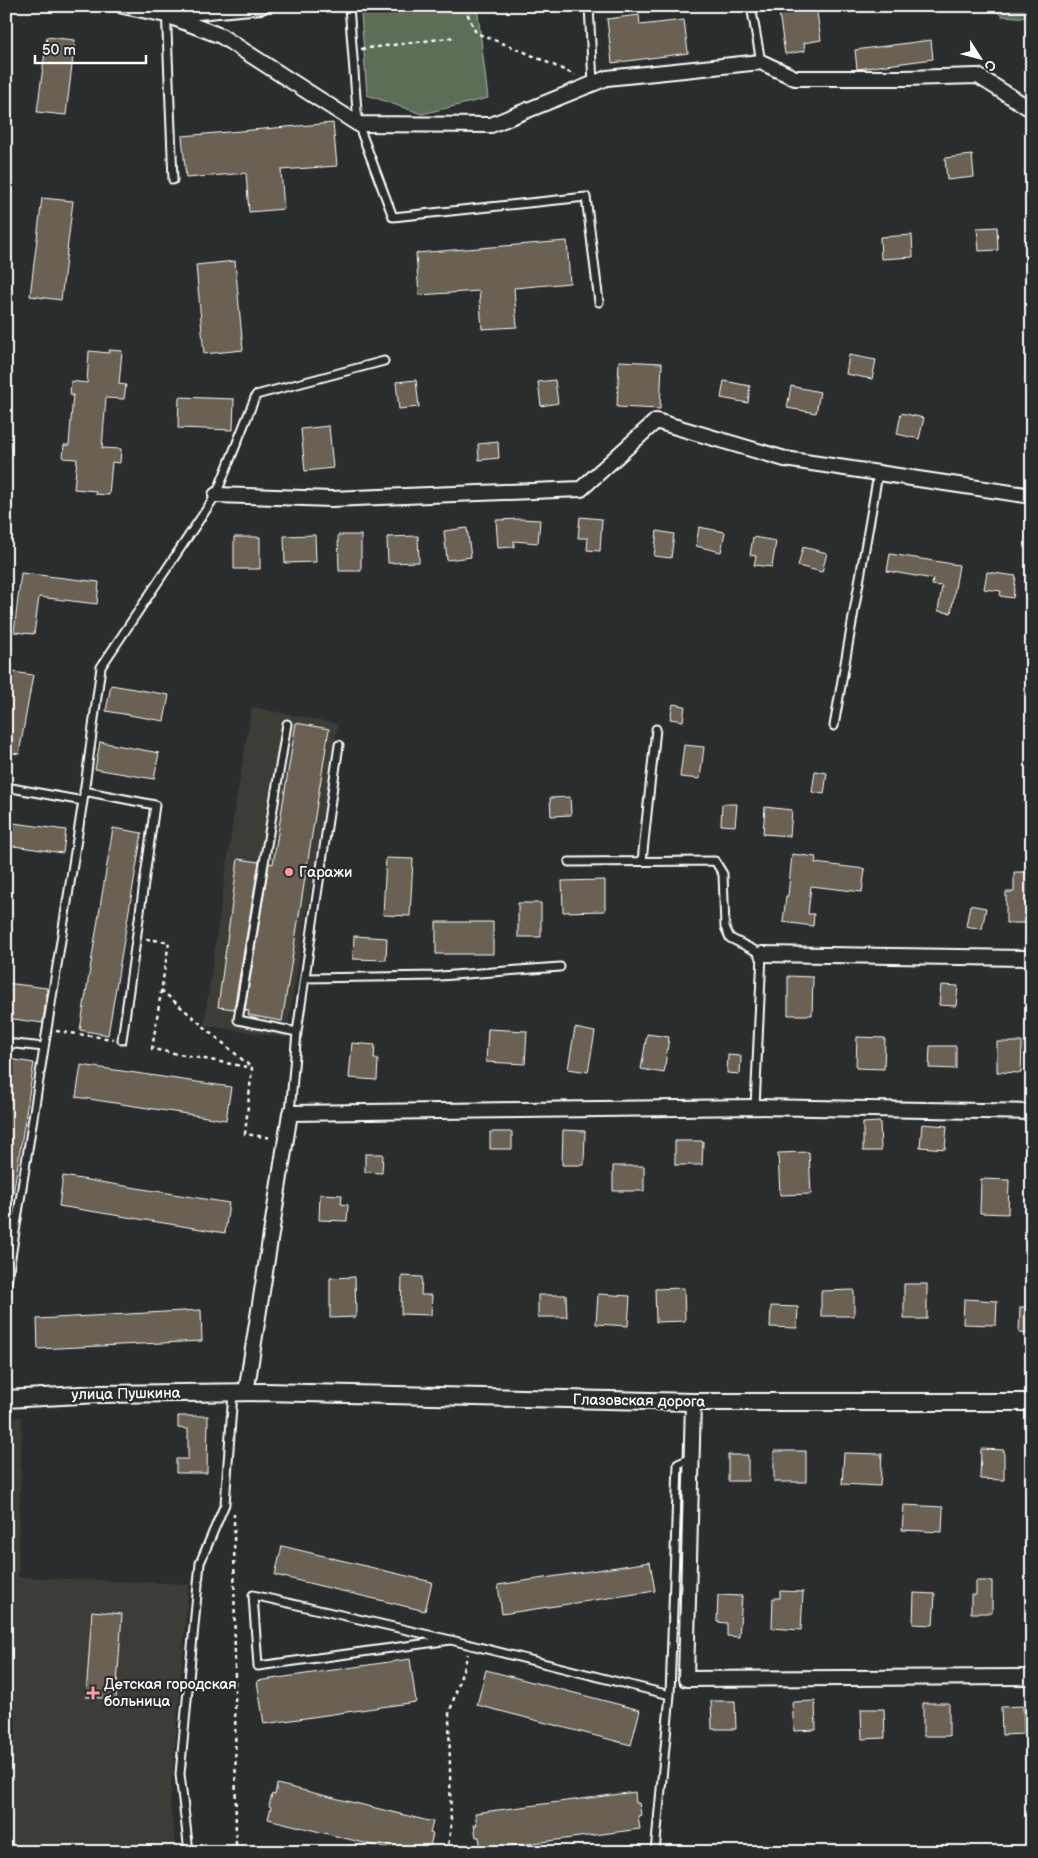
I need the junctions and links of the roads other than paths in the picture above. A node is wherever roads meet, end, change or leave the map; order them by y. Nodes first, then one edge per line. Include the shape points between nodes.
1 (123, 6) edge
2 (262, 6) edge
3 (349, 6) edge
4 (590, 6) edge
5 (752, 6) edge
6 (166, 11) edge
7 (761, 62) junction
8 (593, 84) junction
9 (1032, 110) edge
10 (358, 124) junction
11 (173, 180) dead end
12 (599, 302) dead end
13 (384, 361) dead end
14 (878, 474) junction
15 (216, 494) junction
16 (1032, 496) edge
17 (287, 724) dead end
18 (834, 726) dead end
19 (656, 730) dead end
20 (339, 745) dead end
21 (6, 787) edge
22 (84, 791) junction
23 (83, 801) junction
24 (642, 861) junction
25 (568, 862) dead end
26 (762, 954) junction
27 (1032, 958) edge
28 (560, 967) dead end
29 (305, 978) junction
30 (297, 1032) junction
31 (122, 1040) road end
32 (6, 1043) edge
33 (44, 1047) junction
34 (754, 1107) junction
35 (1032, 1112) edge
36 (290, 1114) junction
37 (6, 1289) edge
38 (240, 1393) junction
39 (6, 1399) edge
40 (693, 1402) junction
41 (1032, 1402) edge
42 (692, 1458) junction
43 (451, 1640) junction
44 (1032, 1677) edge
45 (670, 1695) junction
46 (189, 1852) edge
47 (655, 1852) edge

1 - 6 street
2 - 6 street
3 - 10 lane
4 - 8 lane
5 - 7 lane
6 - 10 street via 221,36
6 - 11 lane
7 - 8 street via 608,78
7 - 9 street via 795,78 978,76
8 - 10 street via 491,125
10 - 12 lane via 393,217 586,198
13 - 15 lane via 256,395
14 - 15 street via 785,459 656,421 581,489 331,499
14 - 16 street
14 - 18 lane
15 - 22 lane via 101,667
17 - 30 lane via 238,1020
19 - 24 lane
20 - 29 lane
21 - 23 lane
22 - 23 lane
22 - 31 lane via 155,805
23 - 33 lane
24 - 25 lane
24 - 26 lane via 716,861 723,874 725,927 730,938
26 - 27 street
26 - 34 lane
28 - 29 lane via 440,976
29 - 30 lane
30 - 36 lane
32 - 33 lane
33 - 37 lane
34 - 35 street
34 - 36 street
36 - 38 street
38 - 39 street, улица Пушкина via 99,1394
38 - 40 street, Глазовская дорога
38 - 46 lane via 225,1504 200,1563 180,1774
40 - 41 street, Глазовская дорога
40 - 42 street
42 - 44 street via 686,1679
42 - 45 lane via 678,1464
43 - 43 lane via 258,1666 253,1595 442,1638
43 - 45 lane
45 - 47 lane

